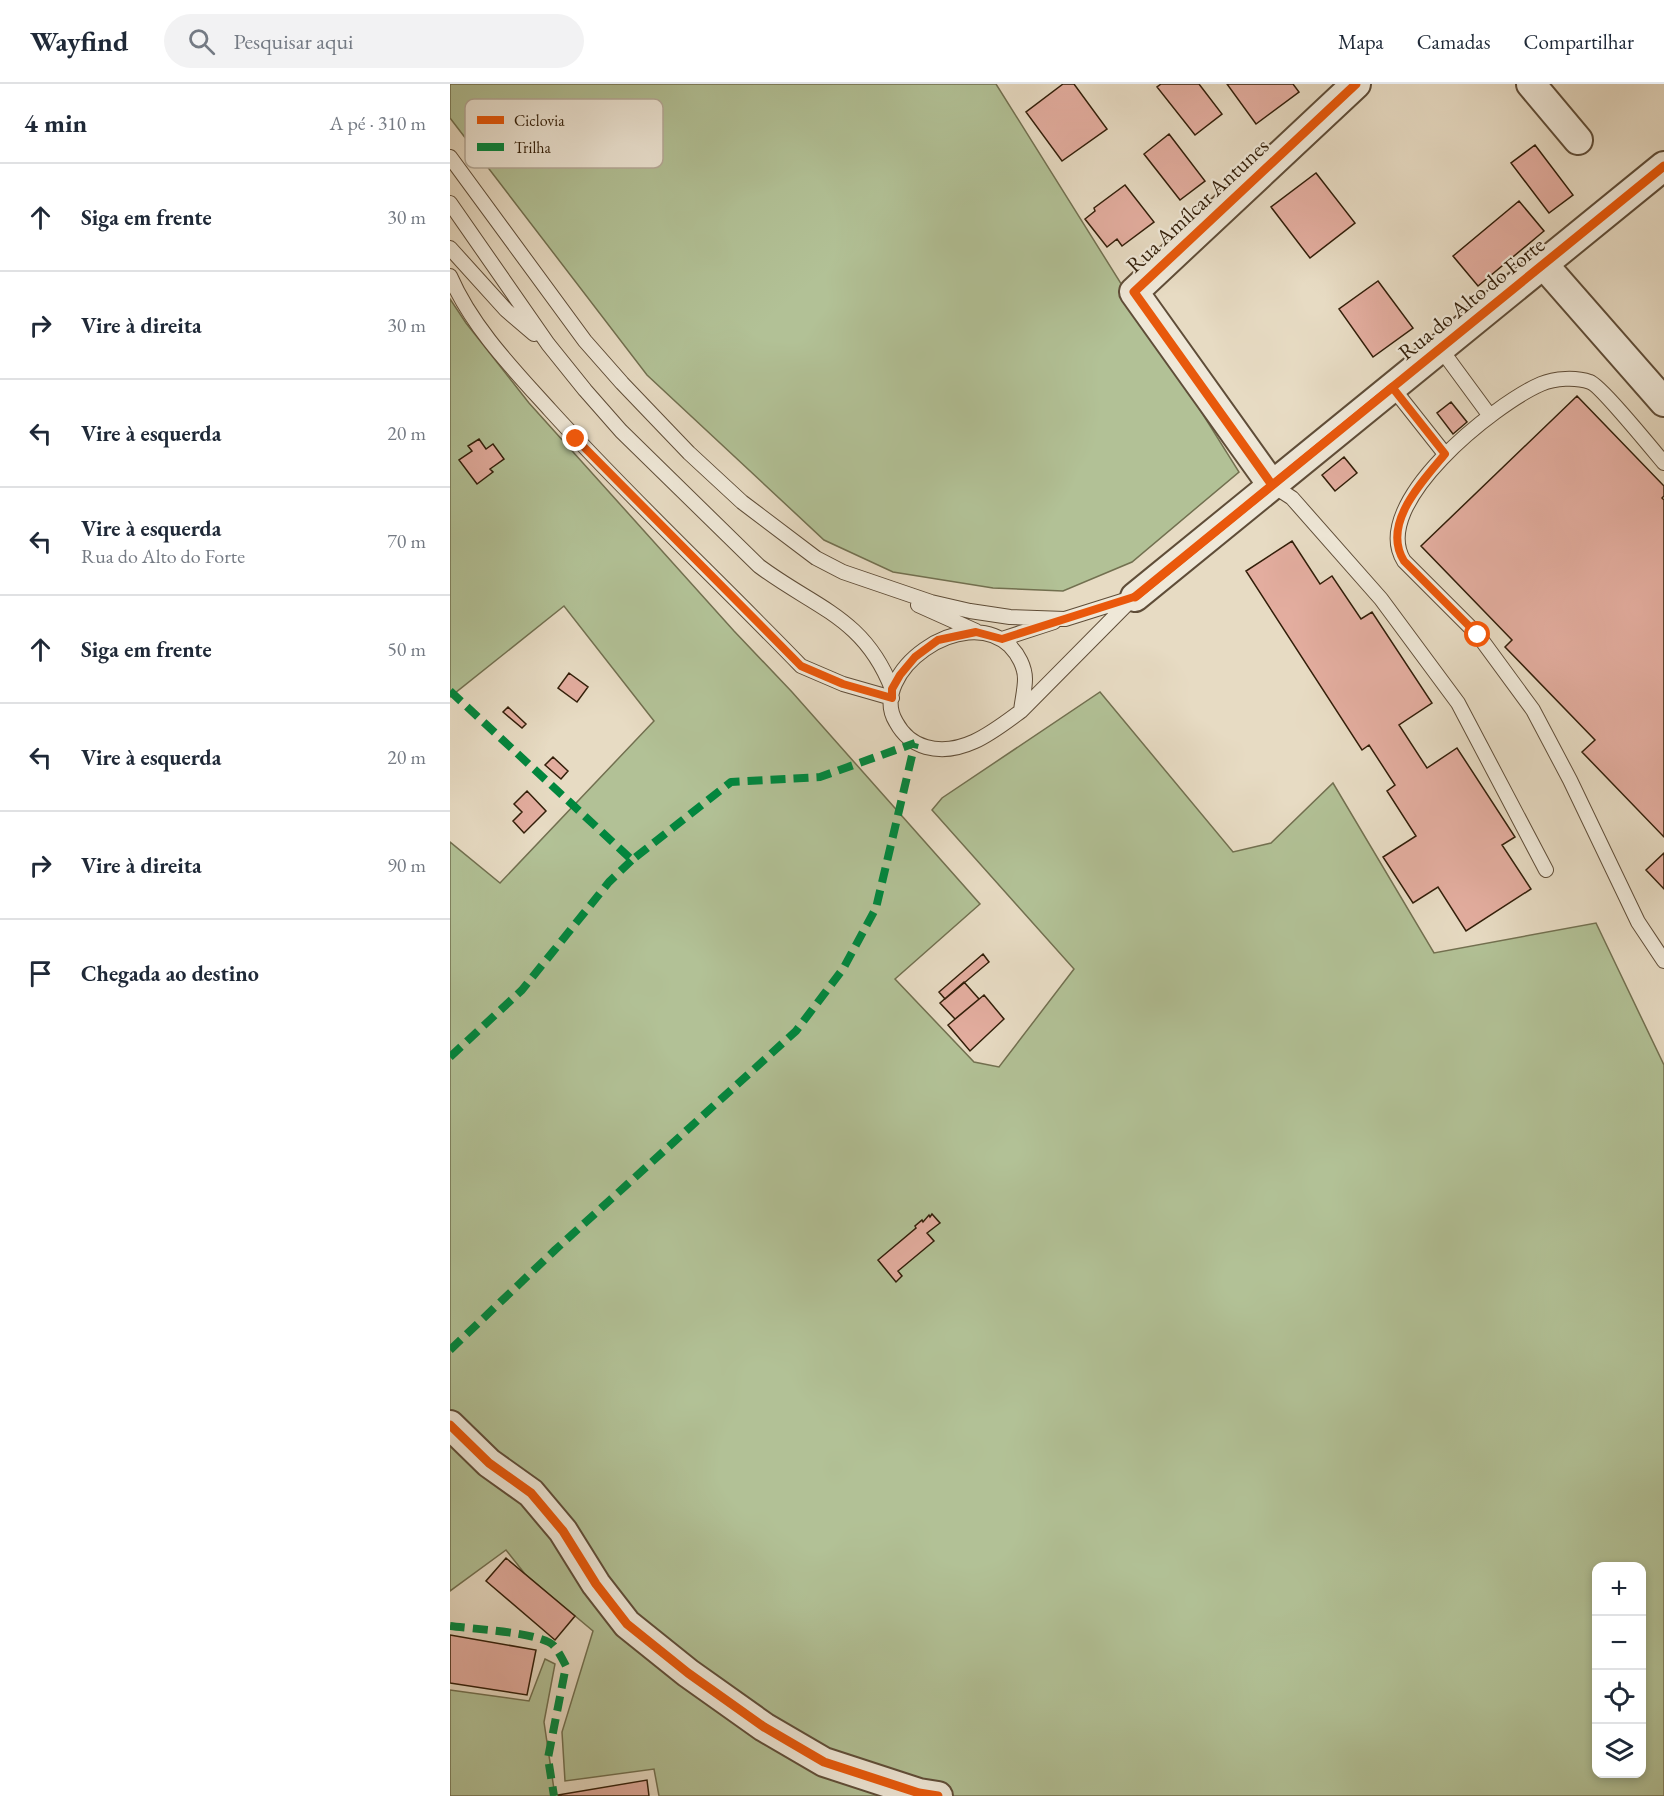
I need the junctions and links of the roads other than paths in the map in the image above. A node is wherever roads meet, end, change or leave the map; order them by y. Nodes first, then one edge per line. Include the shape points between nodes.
1 (1356, 84) edge
2 (1531, 84) edge
3 (1578, 140) dead end
4 (450, 157) edge
5 (1664, 166) edge
6 (450, 203) edge
7 (450, 248) edge
8 (1543, 264) junction
9 (450, 276) edge
10 (548, 344) junction
11 (1440, 348) junction
12 (1392, 387) junction
13 (1664, 402) edge
14 (1490, 416) junction
15 (1445, 454) junction
16 (1664, 463) edge
17 (1272, 484) junction
18 (843, 572) junction
19 (1135, 597) junction
20 (1065, 619) junction
21 (976, 632) junction
22 (1002, 639) junction
23 (892, 693) junction
24 (1021, 711) junction
25 (1546, 870) dead end
26 (1664, 961) edge
27 (450, 1425) edge
28 (938, 1796) edge

1 - 17 street, Rua Amílcar Antunes via 1134,292
2 - 3 street
4 - 18 lane via 585,341 650,413 742,502 816,558
5 - 8 street, Rua do Alto do Forte
6 - 10 lane
7 - 10 lane via 506,310
8 - 11 street, Rua do Alto do Forte
8 - 13 street
9 - 23 lane via 457,293 507,363 576,439 801,666 843,684
10 - 23 lane via 621,431 759,566 846,622 868,644
11 - 12 street, Rua do Alto do Forte
11 - 14 lane
12 - 15 lane
12 - 17 street, Rua do Alto do Forte
14 - 15 lane
14 - 16 lane via 1542,383 1575,378 1594,382
15 - 26 lane via 1405,507 1398,526 1398,551 1478,635 1533,710 1638,922
17 - 19 street, Rua do Alto do Forte
17 - 25 lane via 1292,498 1381,599 1458,703
18 - 20 lane via 970,611
18 - 21 lane
19 - 20 lane
19 - 24 lane
20 - 22 lane
21 - 22 lane
21 - 23 lane via 938,640 915,657
22 - 24 lane via 1017,654 1025,678
23 - 24 lane via 891,714 900,730 915,743 939,750 968,745
27 - 28 street via 489,1463 531,1493 563,1531 627,1624 688,1673 824,1762

